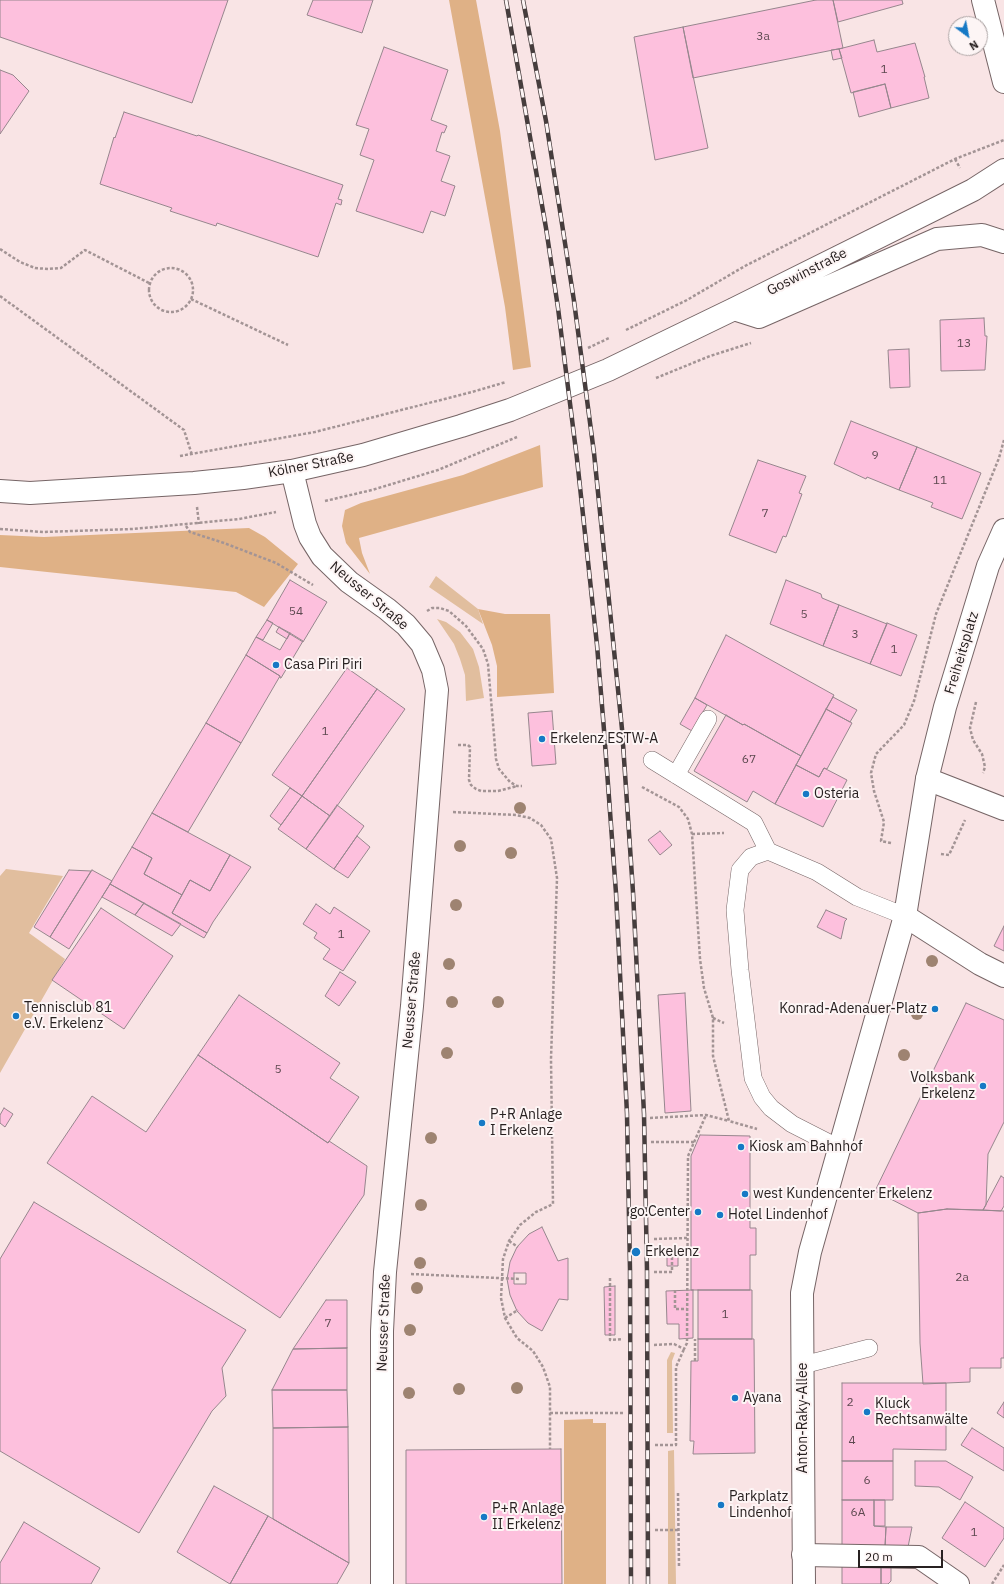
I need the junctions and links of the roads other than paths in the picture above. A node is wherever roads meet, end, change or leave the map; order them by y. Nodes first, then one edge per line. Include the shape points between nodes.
1 (983, 0) edge
2 (1004, 82) edge
3 (1004, 170) edge
4 (1004, 242) edge
5 (734, 309) junction
6 (608, 370) joint
7 (292, 471) junction
8 (0, 491) edge
9 (1004, 530) edge
10 (708, 719) dead end
11 (652, 760) dead end
12 (676, 776) junction
13 (928, 779) junction
14 (1004, 809) edge
15 (768, 851) junction
16 (906, 916) junction
17 (1004, 976) edge
18 (839, 1148) junction
19 (869, 1348) dead end
20 (803, 1365) junction
21 (803, 1555) junction
22 (382, 1584) edge
23 (804, 1584) edge
24 (958, 1584) edge

1 - 2 street
3 - 5 street, Goswinstraße via 973,190
4 - 5 street via 982,235 937,239 759,317
5 - 6 street, Goswinstraße
6 - 7 street, Kölner Straße via 510,410 461,426 363,455
7 - 8 street, Kölner Straße via 194,483 30,493
7 - 22 street, Neusser Straße via 305,524 322,556 349,582 406,625 422,644 433,670 437,690 412,1006 385,1272 382,1332
9 - 13 street, Freiheitsplatz via 988,566 945,707
10 - 12 lane
11 - 12 lane
12 - 15 lane via 754,823
13 - 14 street
13 - 16 street
15 - 16 lane via 817,872 857,897
15 - 18 lane via 751,857 740,870 735,910 753,1078 762,1097 771,1108 792,1124
16 - 17 street via 980,964
16 - 18 street
18 - 20 street, Anton-Raky-Allee via 810,1252 802,1293
19 - 20 lane
20 - 21 street, Anton-Raky-Allee
21 - 23 street, Anton-Raky-Allee
21 - 24 street via 919,1557

